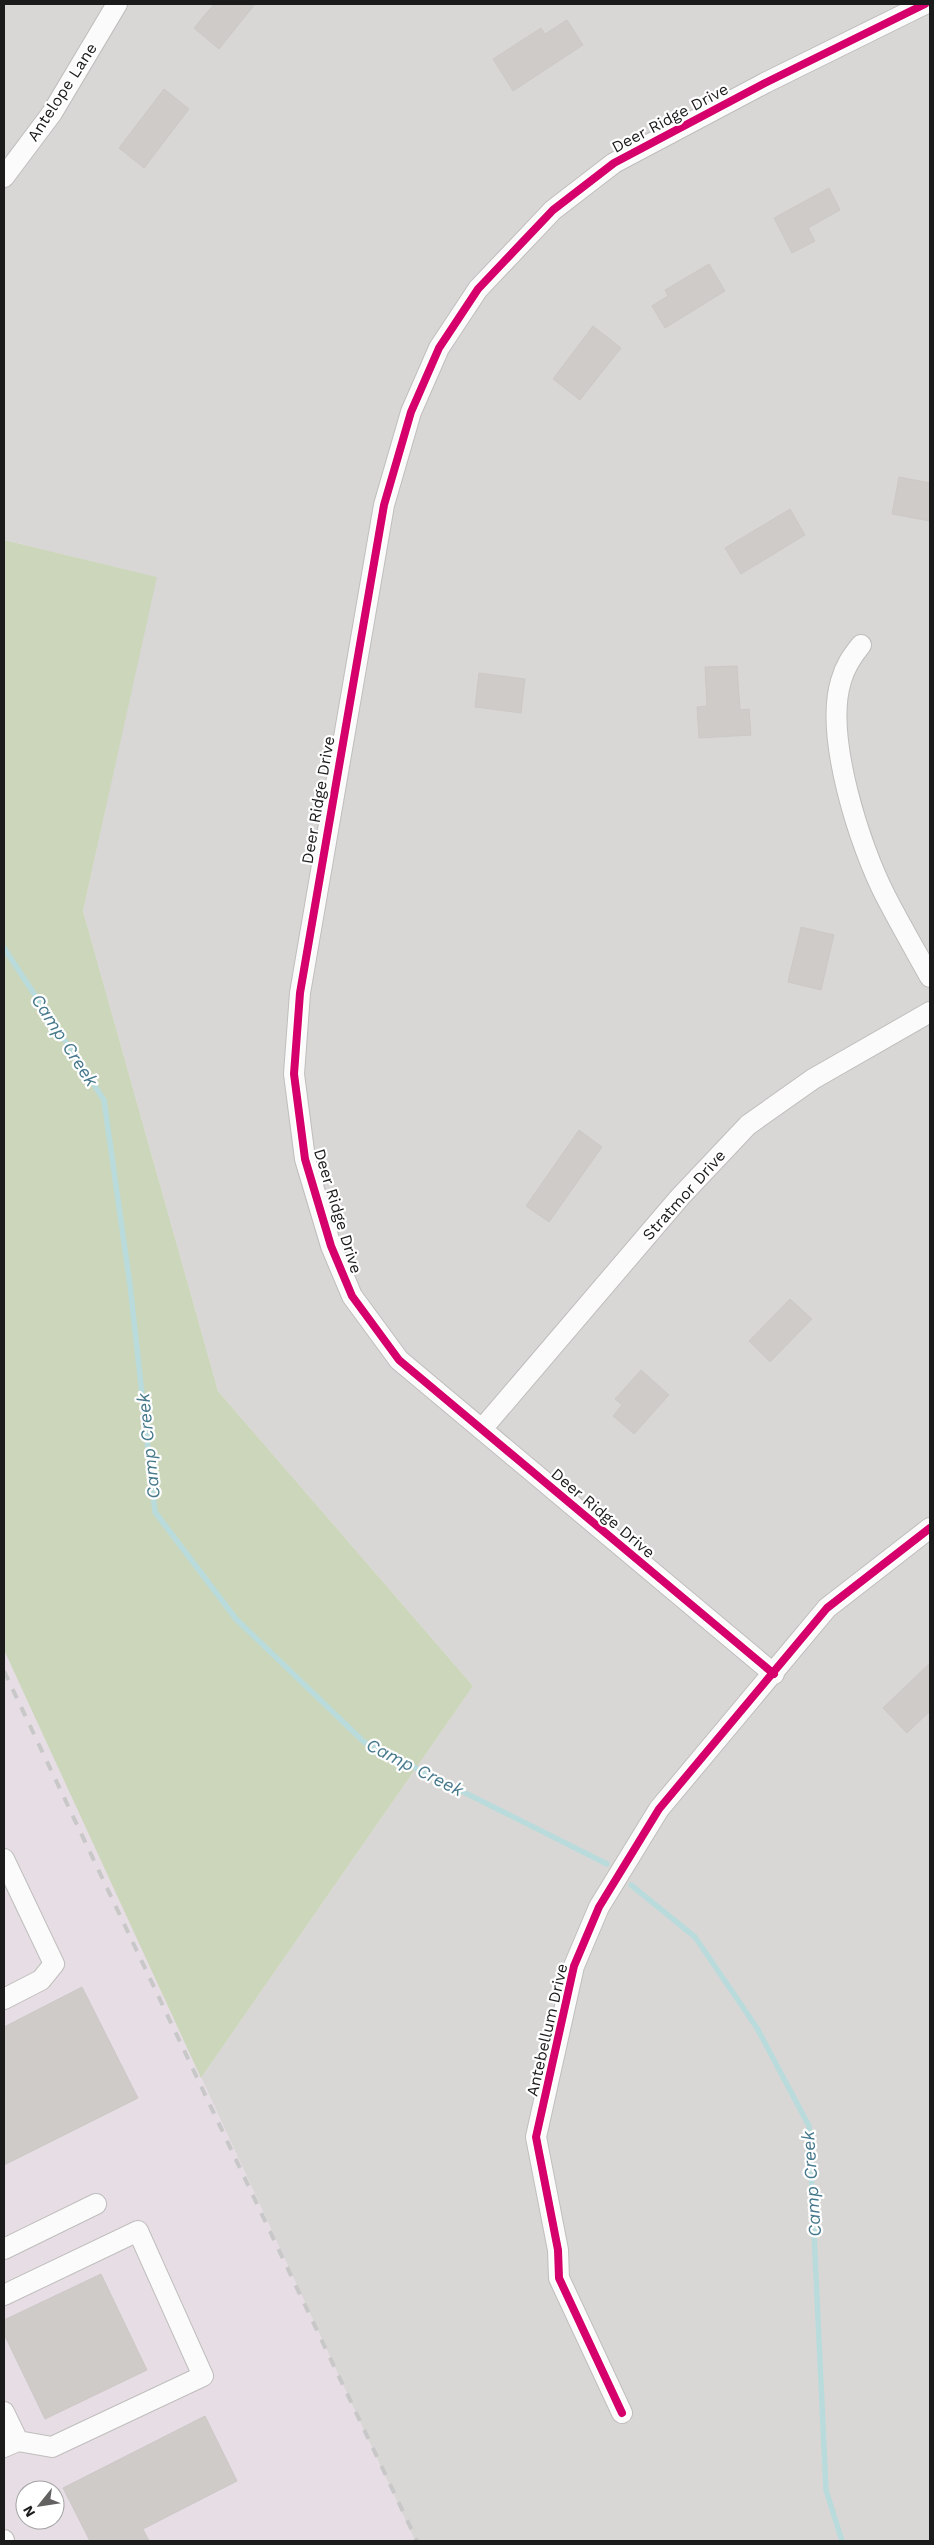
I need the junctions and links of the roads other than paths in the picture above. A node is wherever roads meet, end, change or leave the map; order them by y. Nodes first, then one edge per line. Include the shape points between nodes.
1 (117, 4) edge
2 (925, 4) edge
3 (4, 177) edge
4 (861, 645) dead end
5 (930, 977) edge
6 (930, 1012) edge
7 (482, 1430) junction
8 (930, 1528) edge
9 (774, 1674) junction
10 (4, 1859) edge
11 (4, 1999) edge
12 (96, 2204) dead end
13 (4, 2249) edge
14 (4, 2295) edge
15 (4, 2412) edge
16 (622, 2413) dead end
17 (11, 2444) edge

1 - 3 street, Antelope Lane via 52,113
2 - 7 street, Deer Ridge Drive via 614,163 553,210 478,289 439,348 411,412 384,505 300,993 294,1074 305,1159 331,1246 352,1296 399,1360
4 - 5 street via 850,658 840,682 836,720 844,779 859,834 885,896
6 - 7 street, Stratmor Drive via 813,1080 748,1125 680,1197
7 - 9 street, Deer Ridge Drive
8 - 9 street, Antebellum Drive via 827,1608
9 - 16 street, Antebellum Drive via 659,1809 599,1907 574,1966 536,2137 558,2250 559,2278
10 - 11 street via 54,1964 41,1980
12 - 13 street
14 - 17 street via 138,2231 203,2376 52,2446
15 - 17 street

